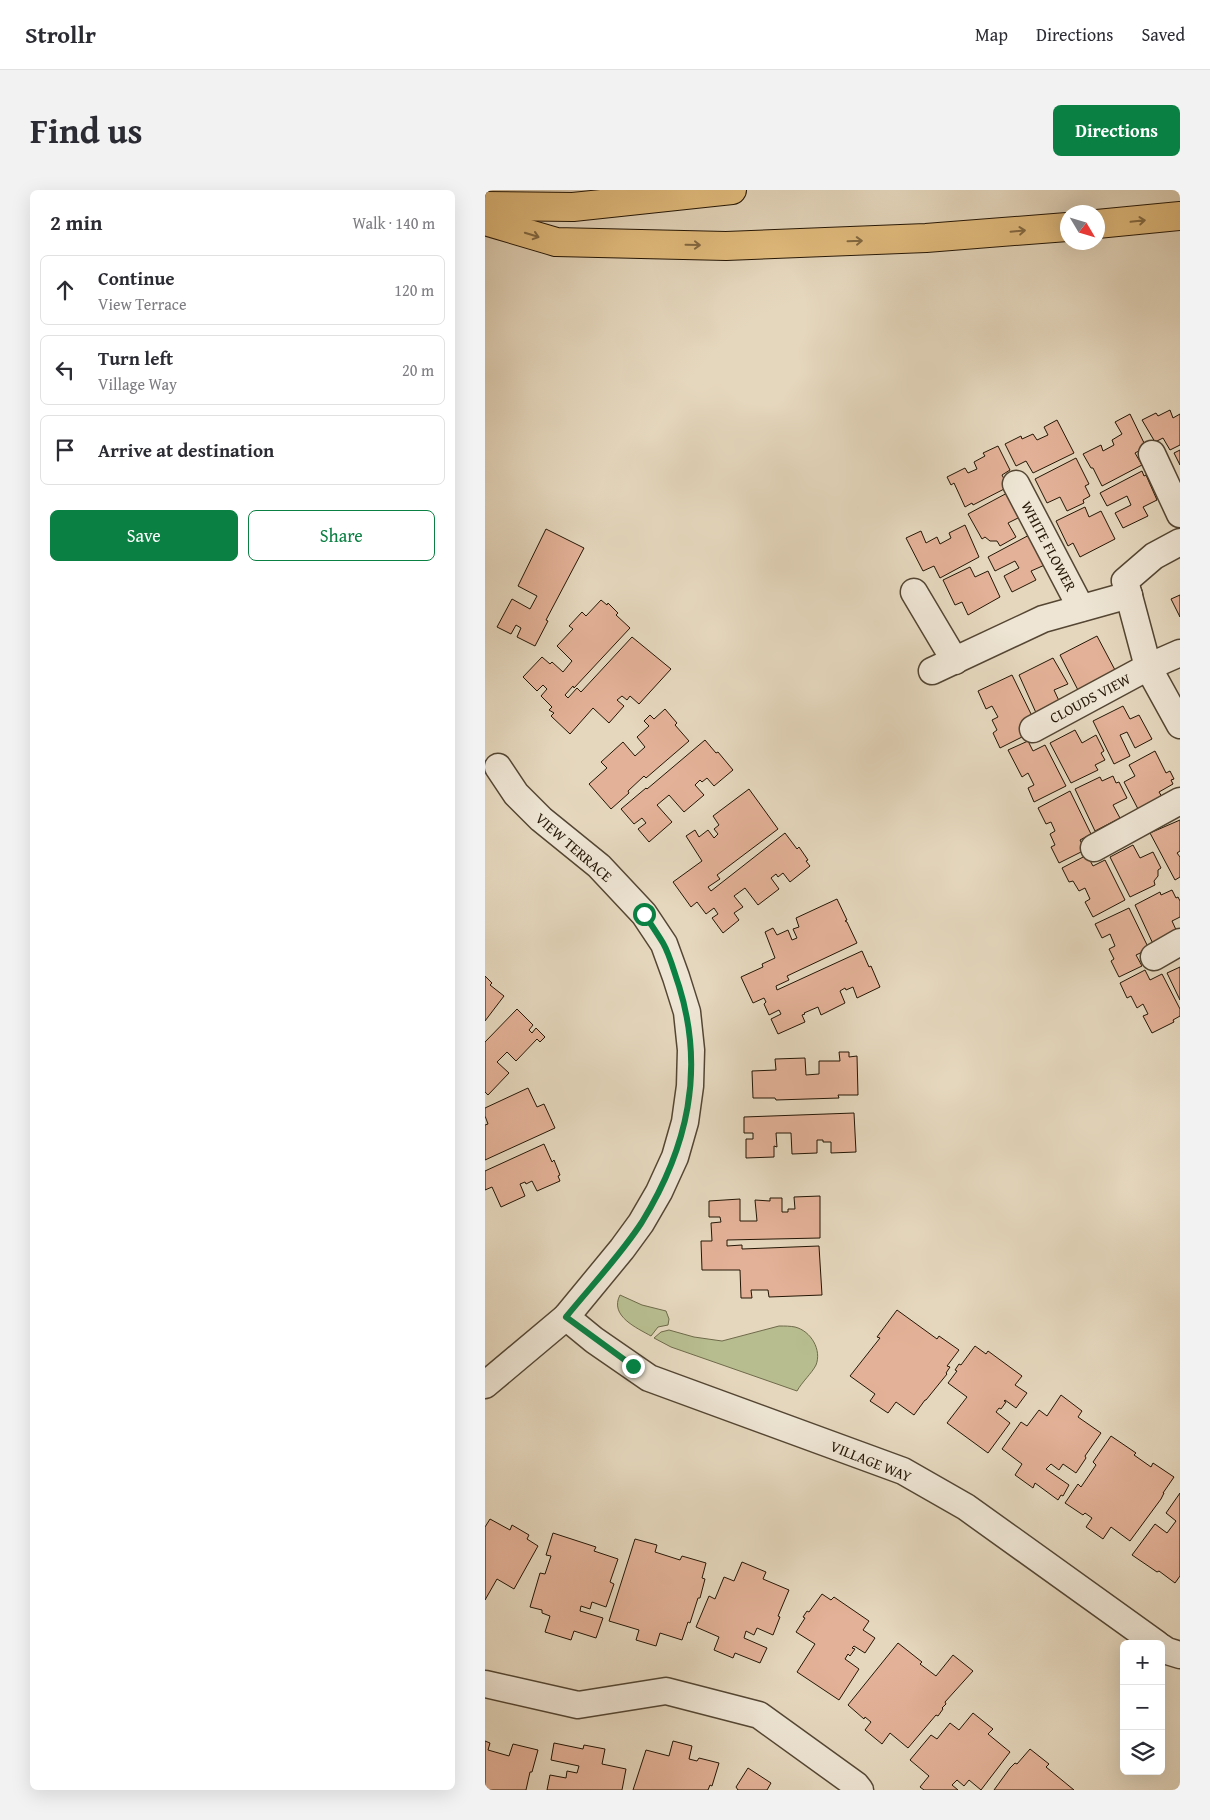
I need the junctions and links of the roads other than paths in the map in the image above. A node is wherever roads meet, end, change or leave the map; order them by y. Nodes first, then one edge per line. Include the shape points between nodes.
1 (732, 190) edge
2 (485, 206) edge
3 (1180, 216) edge
4 (485, 221) edge
5 (1105, 223) edge
6 (1060, 228) edge
7 (1152, 454) dead end
8 (1016, 484) dead end
9 (1180, 514) edge
10 (1180, 542) edge
11 (1127, 588) junction
12 (914, 592) dead end
13 (1081, 608) junction
14 (1180, 653) edge
15 (1148, 667) junction
16 (1180, 725) edge
17 (1033, 729) dead end
18 (498, 767) dead end
19 (1180, 801) edge
20 (1094, 848) dead end
21 (1180, 942) edge
22 (1153, 957) dead end
23 (566, 1317) junction
24 (485, 1385) edge
25 (1151, 1640) edge
26 (1165, 1650) edge
27 (1180, 1655) edge
28 (485, 1684) edge
29 (860, 1790) edge

1 - 2 highway via 573,207
5 -> 3 highway
4 -> 6 highway via 556,242 726,246 926,238
7 - 9 street
8 - 13 street, WHITE FLOWER
10 - 11 street, WHITE FLOWER via 1154,556
11 - 13 street, WHITE FLOWER
11 - 15 street, CLOUDS VIEW
12 - 13 street, WHITE FLOWER via 943,666 1043,618
14 - 15 street, CLOUDS VIEW
15 - 16 street, CLOUDS VIEW
15 - 17 street, CLOUDS VIEW
18 - 23 street, VIEW TERRACE via 516,794 541,819 599,866 644,914 664,944 687,1012 690,1086 685,1122 675,1157 641,1223
19 - 20 street
21 - 22 street
23 - 24 street, VIEW TERRACE
23 - 25 street, VILLAGE WAY via 649,1378 903,1471 966,1507
26 - 27 street
28 - 29 street via 578,1705 666,1691 759,1715

